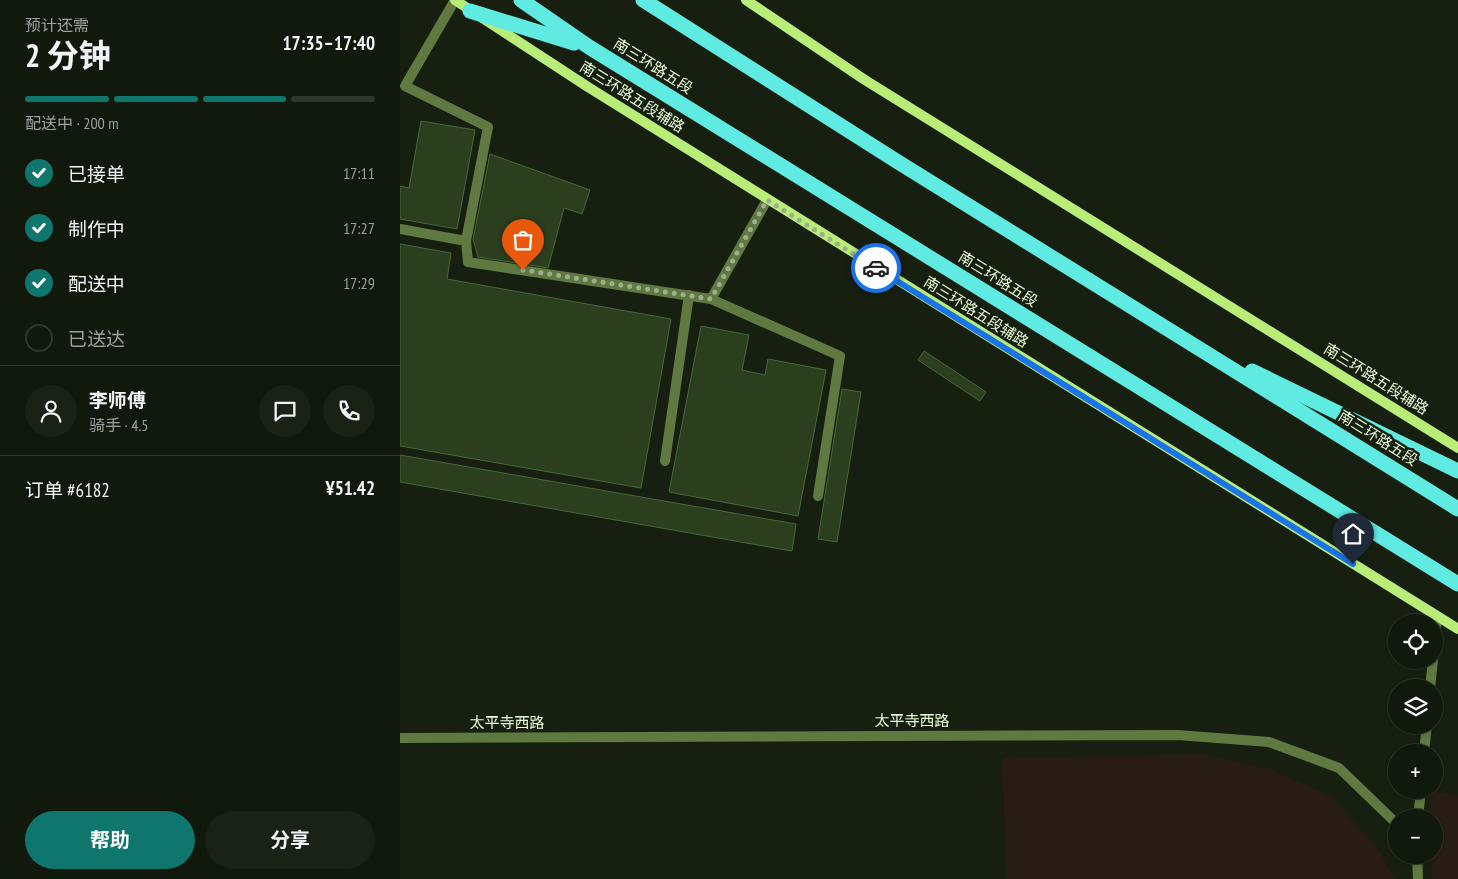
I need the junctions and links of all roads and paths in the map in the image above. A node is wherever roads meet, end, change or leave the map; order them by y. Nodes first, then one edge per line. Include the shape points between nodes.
1 (455, 0) edge
2 (522, 0) edge
3 (643, 0) edge
4 (746, 0) edge
5 (470, 11) junction
6 (589, 47) junction
7 (767, 200) junction
8 (400, 228) edge
9 (466, 241) junction
10 (689, 295) junction
11 (711, 299) junction
12 (1182, 337) junction
13 (1458, 448) edge
14 (665, 461) dead end
15 (1458, 471) edge
16 (818, 496) dead end
17 (1458, 509) edge
18 (1431, 567) junction
19 (1458, 584) edge
20 (1458, 595) edge
21 (1433, 614) edge
22 (1443, 620) edge
23 (1458, 629) edge
24 (400, 738) edge
25 (1388, 815) edge
26 (1417, 864) edge
27 (1418, 879) edge

1 - 5 main road, 南三环路五段辅路
1 - 9 street via 405,86 488,127
2 - 6 highway, 南三环路五段
3 - 12 highway, 南三环路五段
4 - 13 main road, 南三环路五段辅路 via 865,80
5 - 6 highway
5 - 7 main road, 南三环路五段辅路
6 - 18 highway, 南三环路五段
7 - 11 street
7 - 21 main road, 南三环路五段辅路
8 - 9 street
9 - 10 street via 468,262
10 - 11 street
10 - 14 street
11 - 16 street via 840,356
12 - 15 highway
12 - 17 highway, 南三环路五段
18 - 19 highway, 南三环路五段
18 - 20 highway
22 - 23 main road, 南三环路五段辅路
24 - 25 street, 太平寺西路 via 1178,735 1269,742 1339,768
26 - 27 street

